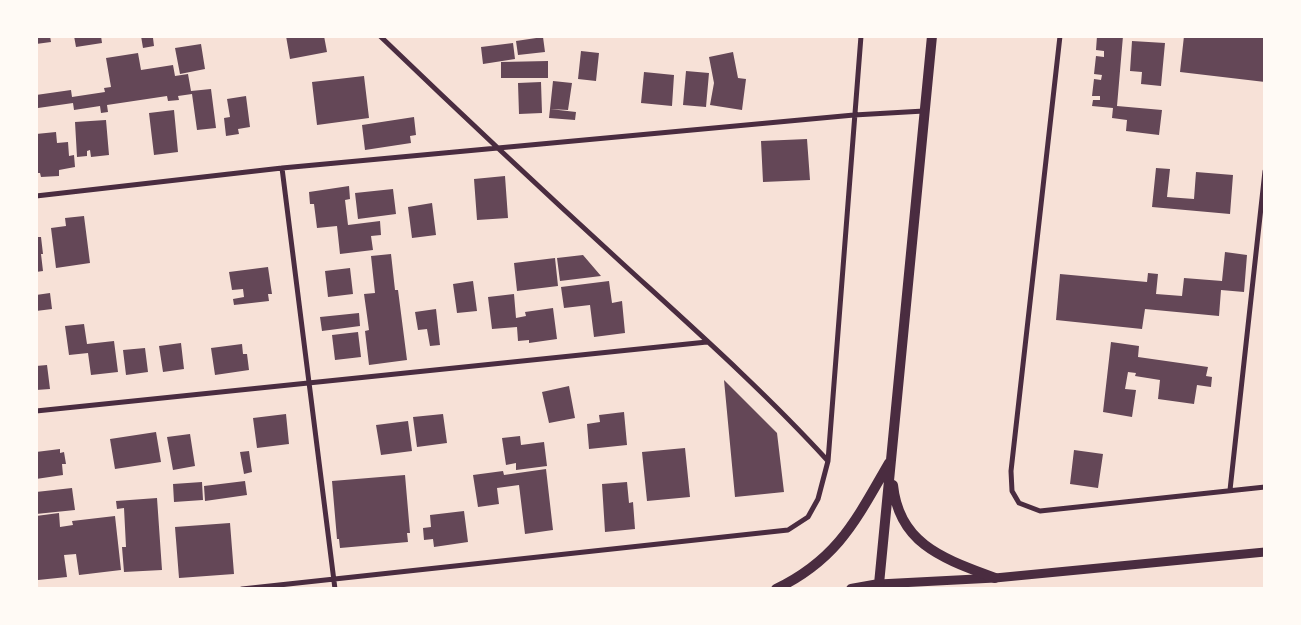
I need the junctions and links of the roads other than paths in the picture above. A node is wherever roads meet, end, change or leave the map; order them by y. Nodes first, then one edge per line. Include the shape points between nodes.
1 (380, 36) edge
2 (861, 36) edge
3 (932, 36) edge
4 (1060, 36) edge
5 (925, 111) junction
6 (854, 115) junction
7 (496, 148) junction
8 (282, 168) junction
9 (1265, 171) edge
10 (36, 196) edge
11 (707, 342) junction
12 (310, 382) junction
13 (36, 411) edge
14 (890, 460) junction
15 (828, 461) junction
16 (1265, 487) edge
17 (1230, 490) junction
18 (1265, 552) edge
19 (995, 578) junction
20 (334, 581) junction
21 (879, 584) junction
22 (242, 589) edge
23 (335, 589) edge
24 (776, 589) edge
25 (851, 589) edge

1 - 7 street
2 - 6 street
3 - 5 main road
4 - 17 street via 1011,471 1012,491 1019,503 1040,510
5 - 6 street
5 - 14 main road
6 - 7 street
6 - 15 street
7 - 8 street
7 - 11 street
8 - 10 street
8 - 12 street
9 - 17 street
11 - 12 street
11 - 15 street
12 - 13 street
12 - 20 street
14 - 19 main road via 895,506 914,537 947,560
14 - 21 main road
14 - 24 main road via 854,524 821,562
15 - 20 street via 818,500 808,516 788,530
16 - 17 street
18 - 19 street
19 - 21 street
20 - 22 street
20 - 23 street
21 - 25 main road

